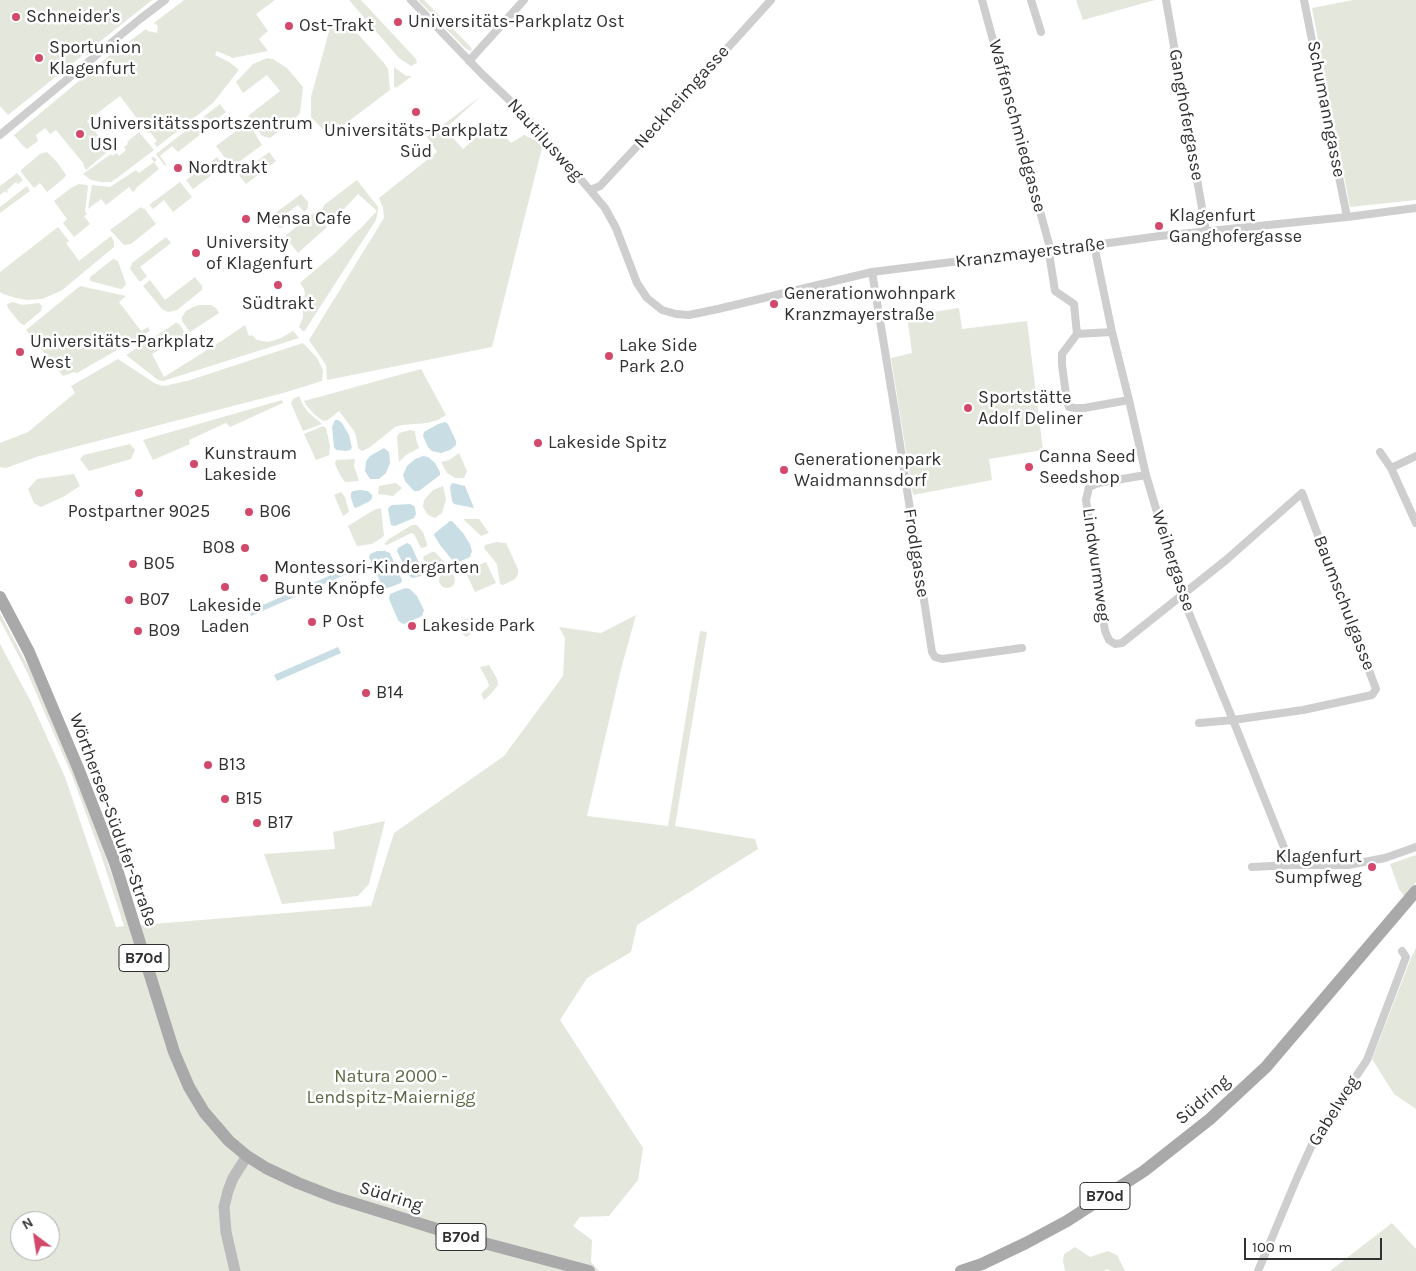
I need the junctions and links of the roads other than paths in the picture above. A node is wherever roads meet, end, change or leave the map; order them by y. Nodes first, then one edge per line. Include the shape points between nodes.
1 (165, 0) edge
2 (411, 0) edge
3 (524, 0) edge
4 (771, 0) edge
5 (982, 0) edge
6 (1031, 0) edge
7 (1166, 0) edge
8 (1304, 0) edge
9 (1041, 32) dead end
10 (469, 60) junction
11 (0, 135) edge
12 (590, 190) junction
13 (1416, 208) edge
14 (1347, 217) junction
15 (1206, 231) junction
16 (1094, 245) junction
17 (1049, 253) junction
18 (872, 272) junction
19 (650, 301) joint
20 (1112, 332) junction
21 (1077, 334) junction
22 (1129, 400) junction
23 (1380, 452) dead end
24 (1416, 456) edge
25 (1391, 468) junction
26 (1146, 474) junction
27 (1416, 523) edge
28 (0, 596) edge
29 (1182, 596) junction
30 (1022, 648) dead end
31 (1234, 720) junction
32 (1198, 723) dead end
33 (1416, 847) edge
34 (1291, 865) junction
35 (1252, 867) dead end
36 (1412, 896) edge
37 (1402, 951) dead end
38 (247, 1156) junction
39 (235, 1271) edge
40 (589, 1271) edge
41 (961, 1271) edge
42 (1258, 1271) edge

1 - 11 street
2 - 10 street, Nautilusweg
3 - 10 street
4 - 12 street, Neckheimgasse via 600,186
5 - 17 street, Waffenschmiedgasse
6 - 9 street
7 - 15 street, Ganghofergasse
8 - 14 street, Schumanngasse
10 - 12 street, Nautilusweg via 525,115
12 - 19 street, Nautilusweg via 616,228 637,283
13 - 14 street, Kranzmayerstraße
14 - 15 street, Kranzmayerstraße
15 - 16 street, Kranzmayerstraße
16 - 17 street, Kranzmayerstraße
16 - 20 street, Weihergasse
17 - 18 street, Kranzmayerstraße
17 - 21 street, Waffenschmiedgasse via 1055,291 1074,304
18 - 19 street, Kranzmayerstraße via 689,314 662,310
18 - 30 street, Frodlgasse via 932,652 942,659
20 - 21 street
20 - 22 street, Weihergasse
21 - 22 street via 1062,354 1069,407 1084,408
22 - 26 street, Weihergasse
23 - 25 street
24 - 25 street
25 - 27 street
26 - 29 street, Weihergasse
26 - 29 street, Lindwurmweg via 1098,483 1089,487 1086,500 1109,640 1114,644 1122,643
28 - 38 main road, Wörthersee-Südufer-Straße / B70d via 29,652 115,863 174,1052 189,1087 204,1112
29 - 31 street, Weihergasse
29 - 31 street, Baumschulgasse via 1302,493 1376,689 1372,695
31 - 32 street, Baumschulgasse
31 - 34 street, Weihergasse
33 - 34 street via 1365,862
34 - 35 street
36 - 41 main road, Südring / B70d via 1266,1067 1210,1119 1144,1171 1067,1221 1026,1244
37 - 42 street, Gabelweg via 1406,957 1367,1060 1315,1138
38 - 39 main road via 238,1168 224,1207
38 - 40 main road, Südring / B70d via 298,1184 334,1197 469,1239

